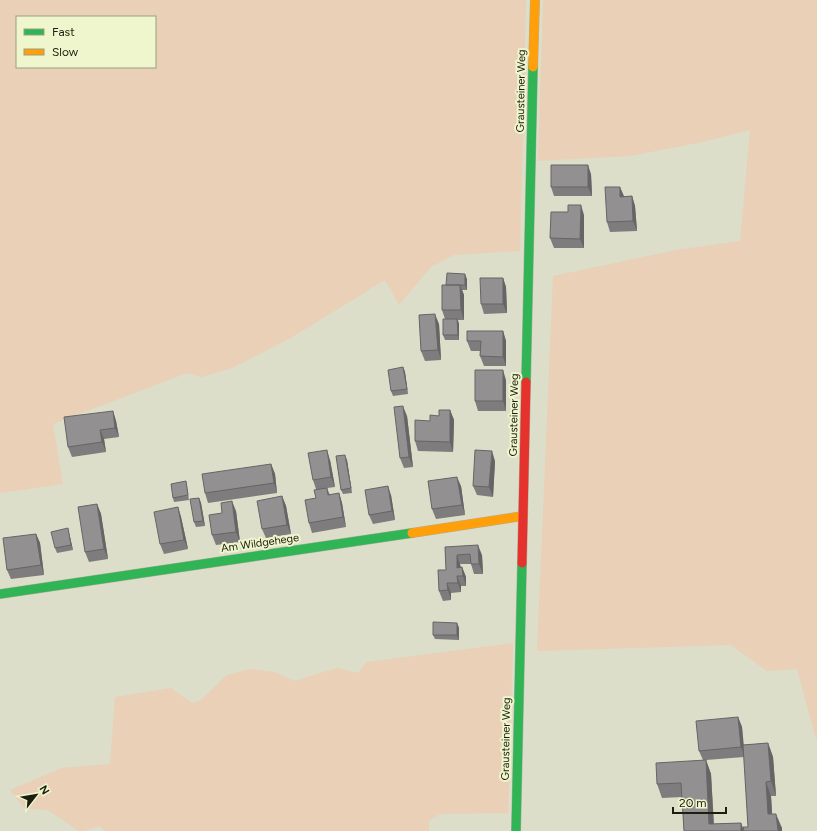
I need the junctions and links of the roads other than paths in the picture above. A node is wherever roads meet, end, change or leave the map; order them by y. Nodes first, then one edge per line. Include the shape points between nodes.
1 (535, 0) edge
2 (524, 516) junction
3 (0, 594) edge
4 (516, 831) edge

1 - 2 street, Grausteiner Weg
2 - 3 street, Am Wildgehege
2 - 4 street, Grausteiner Weg

